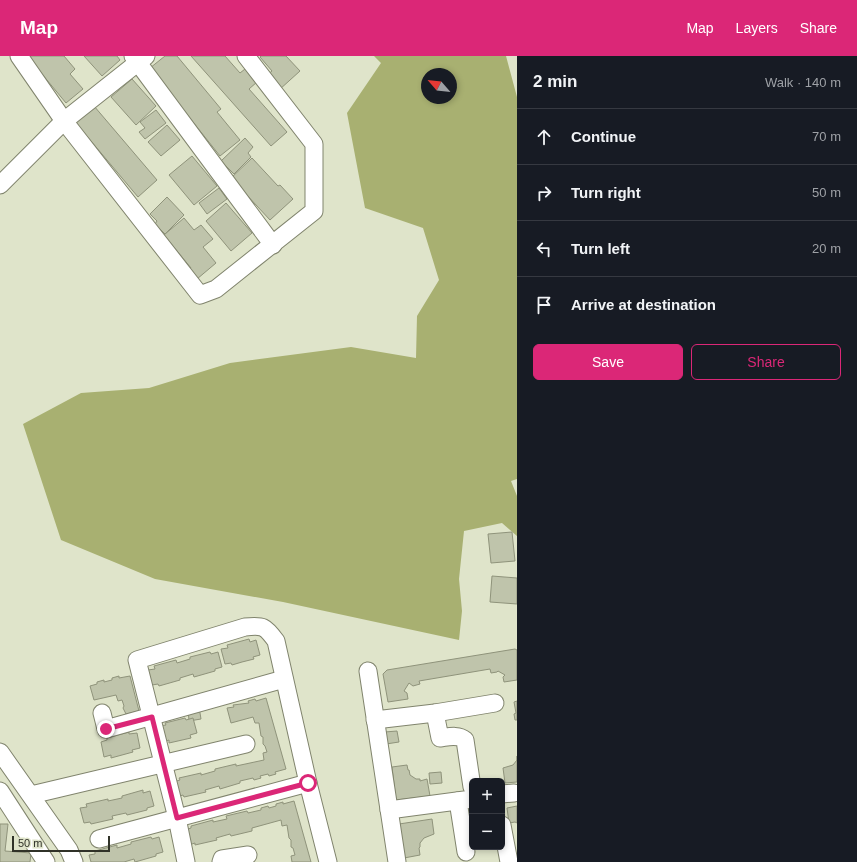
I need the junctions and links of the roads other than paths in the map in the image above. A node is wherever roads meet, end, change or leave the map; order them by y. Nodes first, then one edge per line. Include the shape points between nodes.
1 (19, 56) edge
2 (246, 56) edge
3 (139, 58) edge
4 (64, 121) junction
5 (0, 185) edge
6 (273, 245) junction
7 (368, 671) dead end
8 (284, 679) junction
9 (495, 703) dead end
10 (435, 713) junction
11 (102, 714) dead end
12 (152, 717) junction
13 (375, 720) junction
14 (246, 744) dead end
15 (0, 752) edge
16 (163, 764) junction
17 (471, 778) edge
18 (308, 783) junction
19 (0, 791) edge
20 (31, 795) junction
21 (465, 800) edge
22 (389, 810) junction
23 (177, 818) junction
24 (100, 839) dead end
25 (505, 841) edge
26 (466, 852) dead end
27 (248, 854) dead end
28 (46, 862) edge
29 (74, 862) edge
30 (186, 862) edge
31 (221, 862) edge
32 (328, 862) edge
33 (397, 862) edge
34 (509, 862) edge

1 - 4 street
2 - 6 street via 314,144 314,211
3 - 4 street
3 - 6 street
4 - 5 street
4 - 6 street via 200,296 216,289
7 - 13 street
8 - 12 street
8 - 12 street via 276,641 268,630 258,625 245,627 137,660
8 - 18 street
9 - 10 street
10 - 13 street
10 - 17 street via 440,738 457,736 465,740
11 - 12 street via 106,729
12 - 16 street
13 - 22 street
14 - 16 street
15 - 20 street
16 - 20 street
16 - 23 street
18 - 23 street
18 - 32 street
19 - 28 street
20 - 29 street via 69,850
21 - 22 street
21 - 26 street
22 - 33 street
23 - 24 street
23 - 30 street
25 - 34 street
27 - 31 street via 222,859

